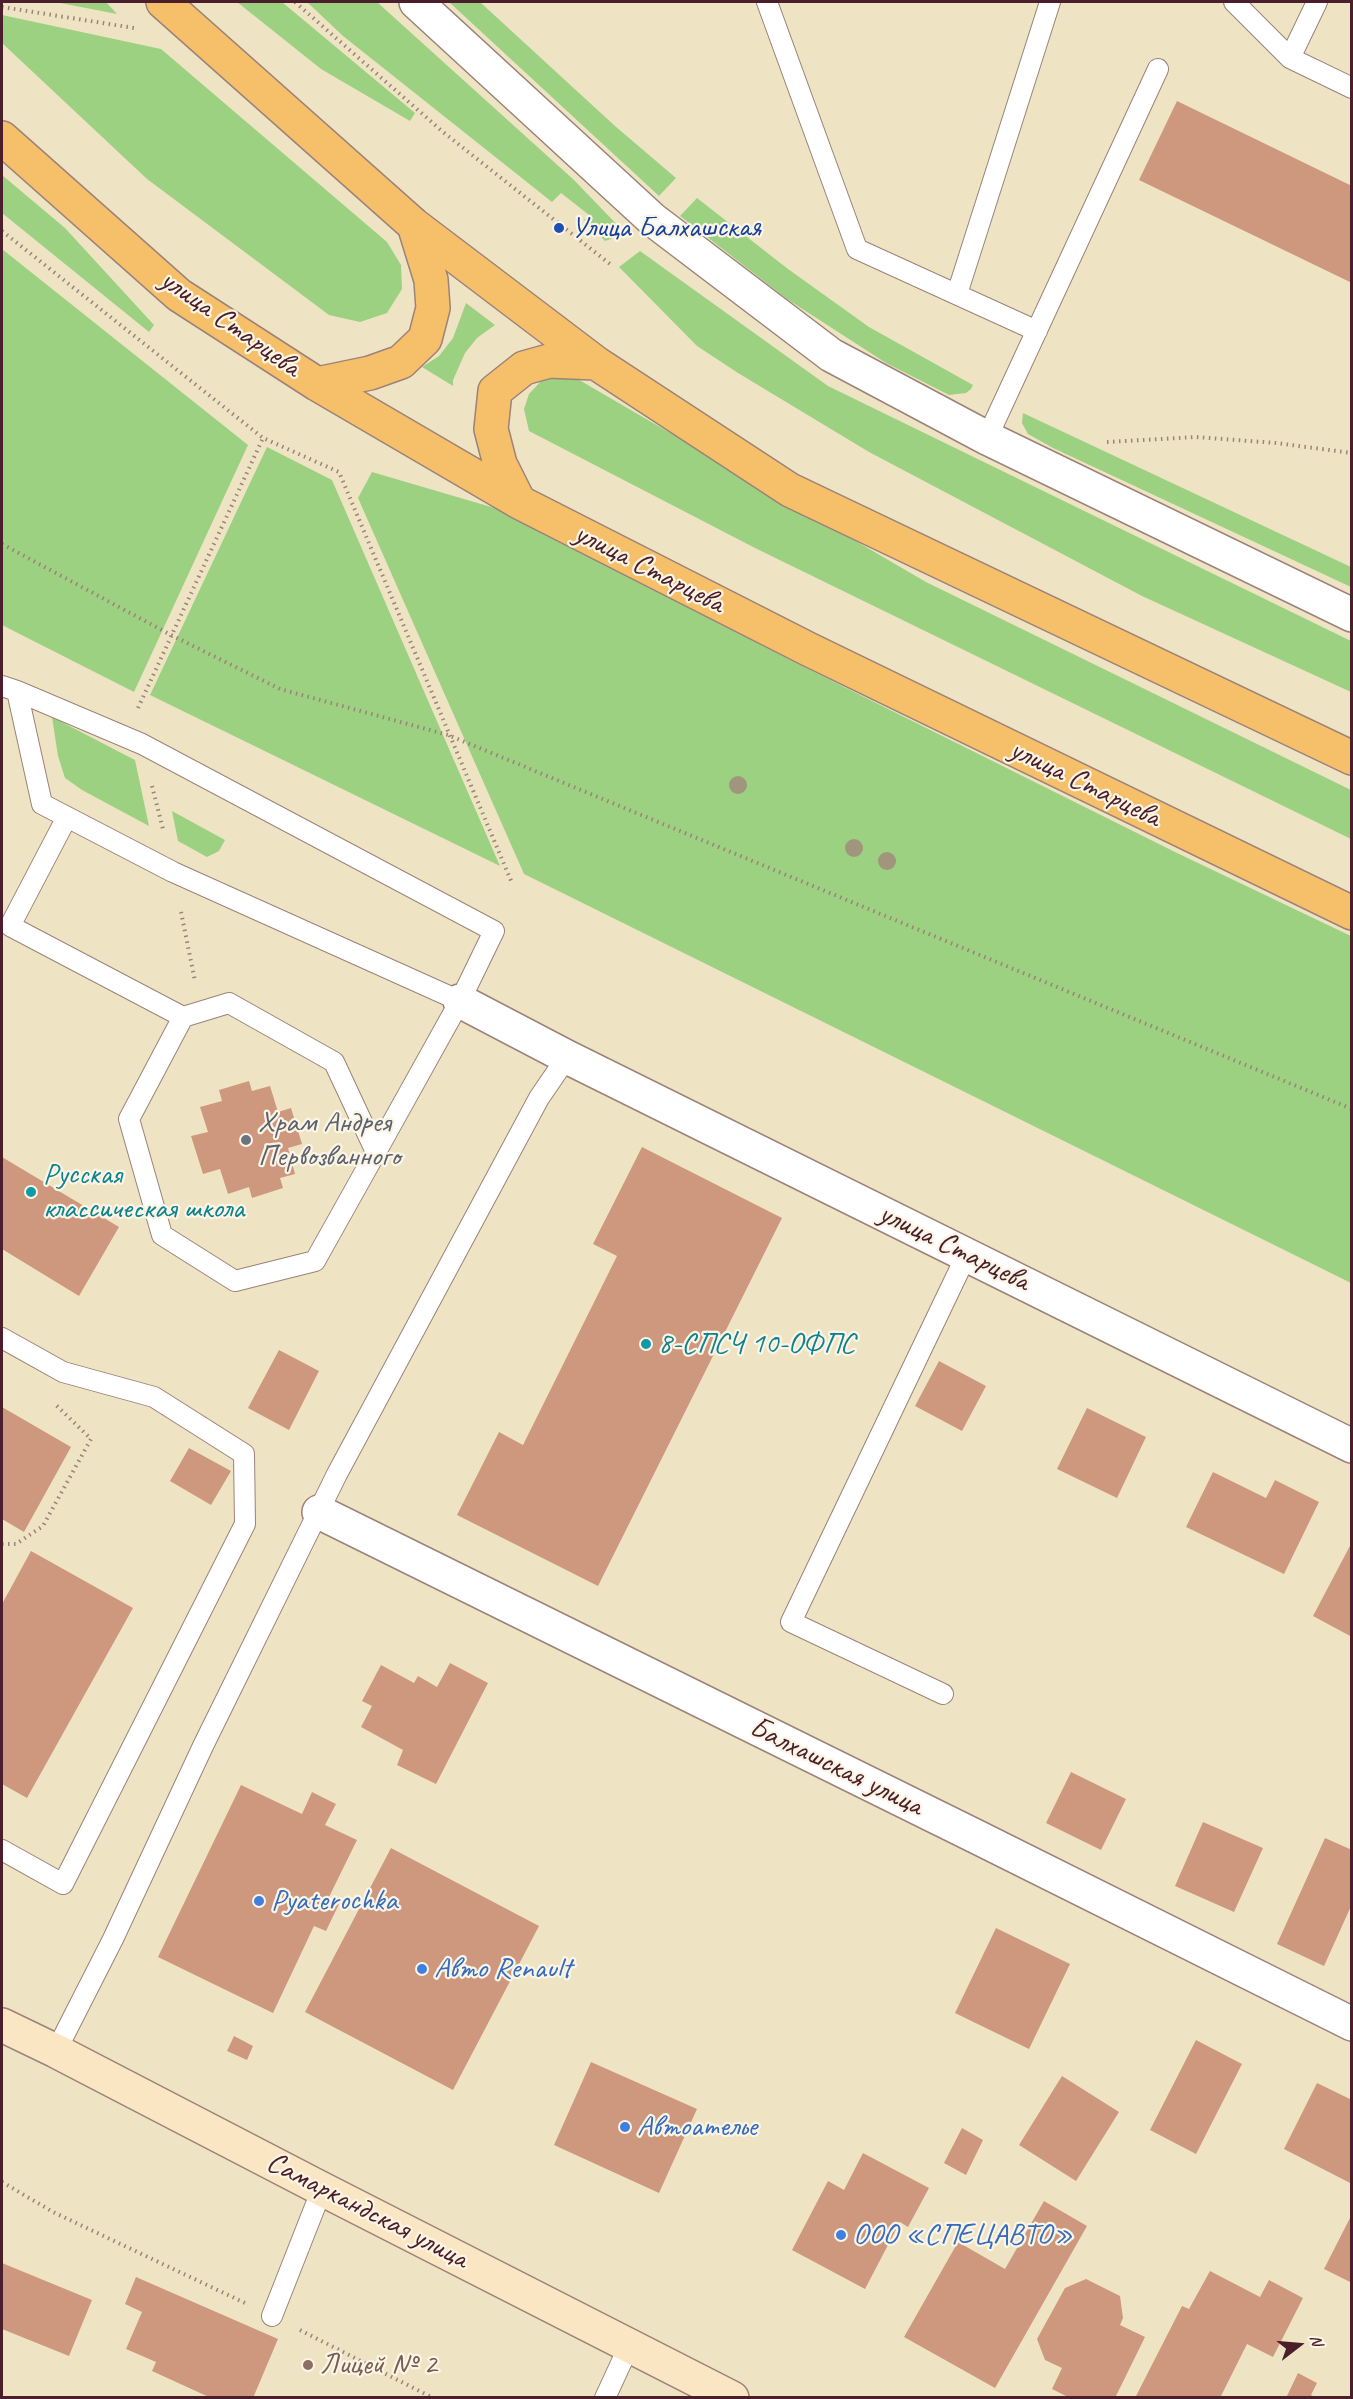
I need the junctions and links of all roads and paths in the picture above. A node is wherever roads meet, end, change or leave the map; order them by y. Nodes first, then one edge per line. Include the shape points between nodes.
1 (163, 2) edge
2 (295, 2) edge
3 (416, 2) edge
4 (766, 2) edge
5 (1050, 2) edge
6 (1234, 2) edge
7 (1317, 2) edge
8 (2, 6) edge
9 (135, 28) dead end
10 (1290, 58) junction
11 (1158, 69) dead end
12 (1352, 88) edge
13 (2, 138) edge
14 (414, 225) junction
15 (2, 231) edge
16 (610, 264) dead end
17 (957, 294) junction
18 (1037, 331) junction
19 (596, 363) junction
20 (317, 384) junction
21 (263, 438) junction
22 (987, 438) junction
23 (1107, 442) dead end
24 (1352, 453) edge
25 (519, 502) junction
26 (2, 544) edge
27 (1352, 615) edge
28 (171, 635) junction
29 (9, 688) edge
30 (448, 735) junction
31 (142, 744) junction
32 (1352, 758) edge
33 (67, 817) junction
34 (173, 872) junction
35 (512, 883) dead end
36 (1352, 913) edge
37 (6, 934) edge
38 (460, 1001) junction
39 (192, 1014) junction
40 (567, 1057) junction
41 (1352, 1109) edge
42 (376, 1152) junction
43 (967, 1254) junction
44 (2, 1338) edge
45 (51, 1400) dead end
46 (1352, 1446) edge
47 (319, 1512) junction
48 (2, 1544) edge
49 (943, 1694) dead end
50 (2, 1850) edge
51 (1352, 2024) edge
52 (2, 2025) edge
53 (56, 2051) junction
54 (2, 2182) edge
55 (322, 2189) junction
56 (272, 2316) junction
57 (629, 2346) junction
58 (433, 2397) edge
59 (605, 2397) edge
60 (732, 2397) edge

1 - 14 main road
2 - 16 path via 443,132
3 - 22 street via 652,219 831,355
4 - 17 lane via 857,249
5 - 17 lane
6 - 10 lane
7 - 10 lane
8 - 9 path
10 - 12 lane
11 - 18 lane
13 - 20 main road, улица Старцева via 179,295
14 - 19 main road
14 - 20 main road via 431,280 433,308 426,339 401,362
15 - 21 path
17 - 18 lane
18 - 22 lane
19 - 25 main road via 541,363 524,368 495,391 491,429 500,464
19 - 32 main road via 790,490
20 - 25 main road, улица Старцева
21 - 28 path
21 - 30 path via 339,472
22 - 27 street
23 - 24 path via 1196,437
25 - 36 main road, улица Старцева via 798,644
26 - 28 path
28 - 30 path via 280,689
28 - 31 path via 137,706
29 - 31 lane
29 - 33 lane via 42,804
30 - 35 path
30 - 41 path
31 - 34 path
31 - 38 lane via 494,931
33 - 34 lane
33 - 37 lane
34 - 38 lane
34 - 39 path
37 - 39 lane
38 - 40 street, улица Старцева
38 - 42 lane
39 - 42 lane via 229,1003 334,1062
39 - 42 lane via 129,1119 162,1235 235,1281 315,1261
40 - 43 street, улица Старцева
40 - 47 lane via 539,1098
43 - 46 street, улица Старцева
43 - 49 lane via 791,1622
44 - 50 lane via 63,1372 154,1397 244,1454 245,1524 63,1884
45 - 48 path via 91,1439 43,1526 16,1544
47 - 51 street, Балхашская улица
47 - 53 lane
52 - 53 main road, Самаркандская улица
53 - 55 main road, Самаркандская улица
54 - 56 path via 53,2212
55 - 56 lane
55 - 57 main road, Самаркандская улица
56 - 58 path
57 - 59 lane
57 - 60 main road, Самаркандская улица

